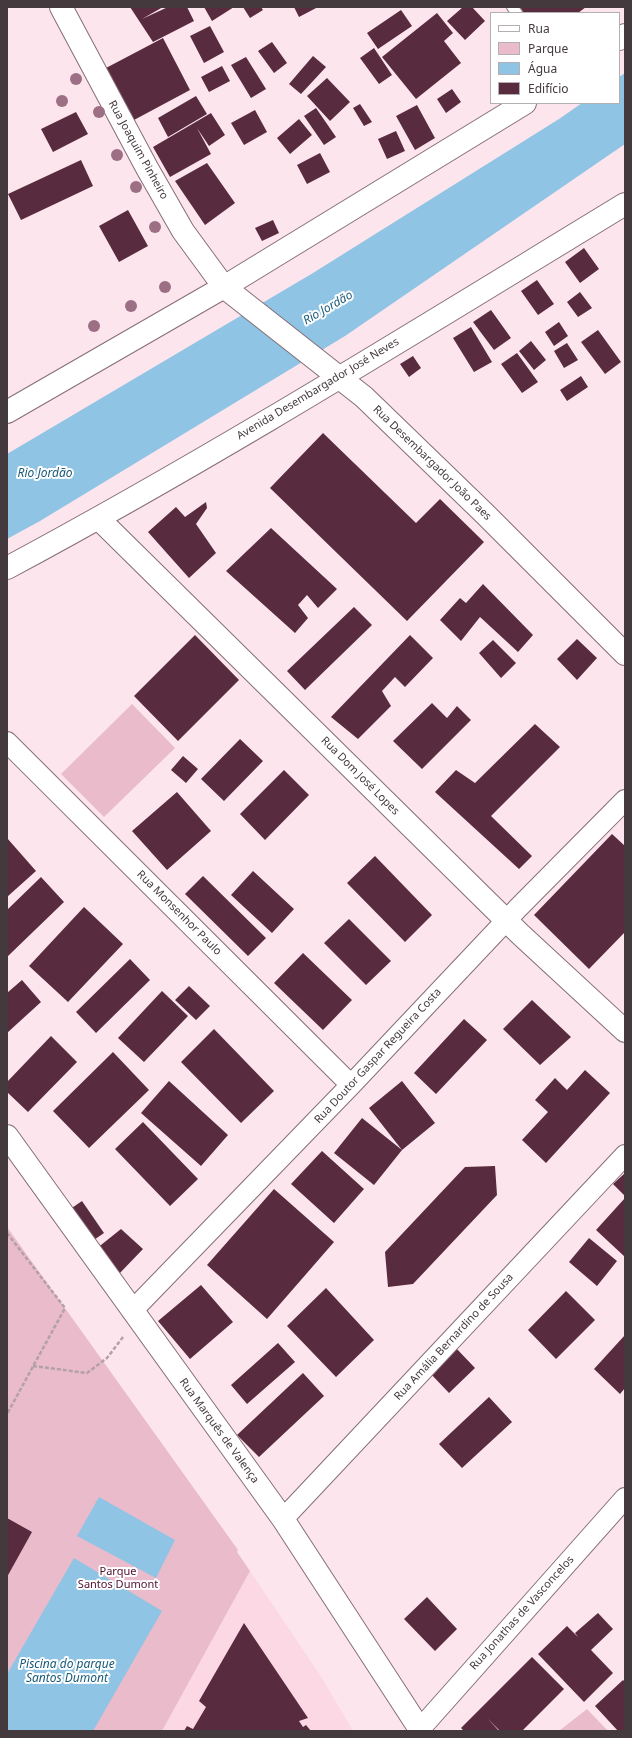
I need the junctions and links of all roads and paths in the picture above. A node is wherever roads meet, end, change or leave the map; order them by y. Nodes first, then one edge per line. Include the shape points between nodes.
1 (64, 8) edge
2 (523, 104) edge
3 (625, 204) edge
4 (224, 287) junction
5 (333, 372) junction
6 (7, 412) edge
7 (99, 519) junction
8 (7, 568) edge
9 (625, 654) edge
10 (7, 742) edge
11 (625, 800) edge
12 (506, 920) junction
13 (625, 1031) edge
14 (351, 1085) junction
15 (7, 1136) edge
16 (625, 1155) edge
17 (7, 1232) edge
18 (132, 1311) junction
19 (33, 1366) junction
20 (7, 1414) edge
21 (625, 1498) edge
22 (283, 1519) junction
23 (421, 1730) edge

1 - 4 street, Rua Joaquim Pinheiro via 147,168 183,231
2 - 4 street
3 - 5 street, Avenida Desembargador José Neves
4 - 5 street, Rua Desembargador João Paes
4 - 6 street
5 - 7 street, Avenida Desembargador José Neves
5 - 9 street, Rua Desembargador João Paes via 364,397
7 - 8 street, Avenida Desembargador José Neves
7 - 12 street, Rua Dom José Lopes
10 - 14 street, Rua Monsenhor Paulo
11 - 12 street, Rua Doutor Gaspar Regueira Costa
12 - 13 street, Rua Dom José Lopes
12 - 14 street, Rua Doutor Gaspar Regueira Costa
14 - 18 street, Rua Doutor Gaspar Regueira Costa
15 - 18 street, Rua Marquês de Valença
16 - 22 street, Rua Amália Bernardino de Sousa
17 - 19 path via 65,1308
18 - 19 path via 123,1336 107,1358 87,1373
18 - 22 street, Rua Marquês de Valença
19 - 20 path
21 - 23 street, Rua Jonathas de Vasconcelos
22 - 23 street, Rua Marquês de Valença

